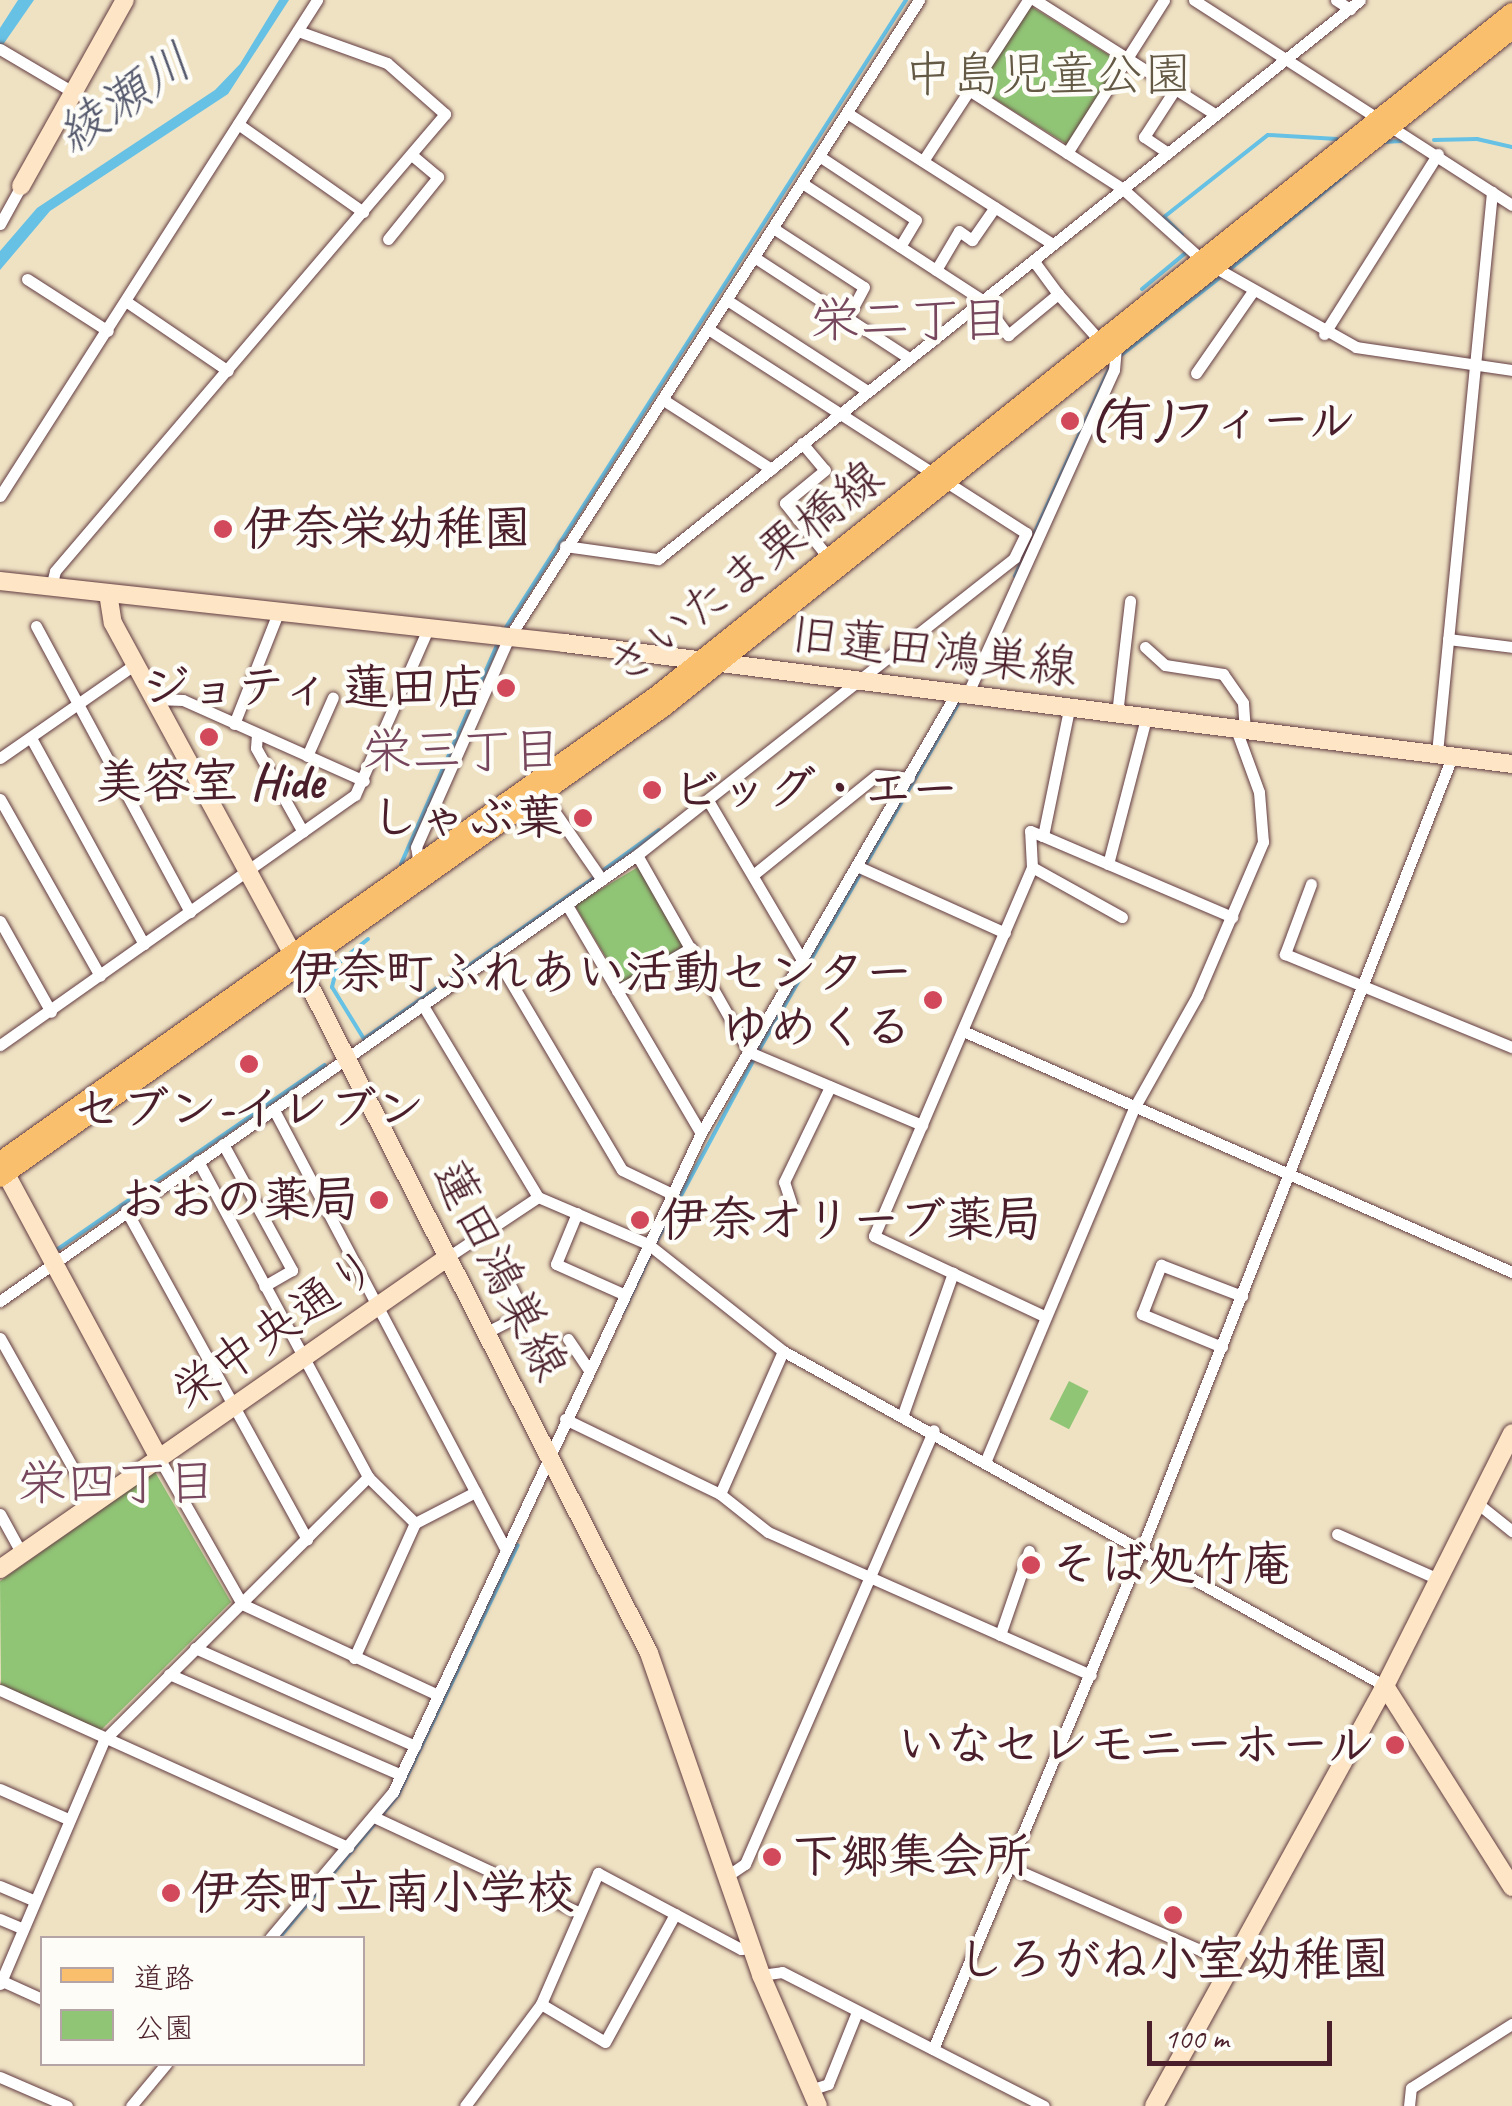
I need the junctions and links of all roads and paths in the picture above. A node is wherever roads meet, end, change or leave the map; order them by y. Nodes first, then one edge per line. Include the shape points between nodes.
1 (125, 0) edge
2 (317, 0) edge
3 (919, 0) edge
4 (1031, 0) edge
5 (1164, 0) edge
6 (1194, 0) edge
7 (1336, 0) edge
8 (1355, 4) edge
9 (1512, 12) edge
10 (298, 30) junction
11 (1512, 30) edge
12 (1, 50) edge
13 (1128, 59) junction
14 (1286, 60) junction
15 (1176, 89) junction
16 (970, 90) junction
17 (74, 92) junction
18 (846, 113) junction
19 (1216, 115) junction
20 (1389, 121) junction
21 (238, 124) junction
22 (1067, 153) junction
23 (411, 154) junction
24 (1168, 154) junction
25 (1438, 154) junction
26 (819, 156) junction
27 (922, 161) junction
28 (802, 183) junction
29 (21, 186) joint
30 (1123, 189) junction
31 (1492, 192) junction
32 (1512, 205) edge
33 (995, 207) junction
34 (363, 212) junction
35 (0, 224) edge
36 (773, 228) junction
37 (388, 239) dead end
38 (1054, 244) junction
39 (900, 247) junction
40 (1200, 256) junction
41 (754, 257) junction
42 (1033, 260) junction
43 (936, 270) junction
44 (26, 279) dead end
45 (1253, 291) junction
46 (1058, 294) junction
47 (727, 300) junction
48 (982, 300) junction
49 (126, 302) junction
50 (848, 318) junction
51 (708, 329) junction
52 (108, 332) junction
53 (1324, 334) junction
54 (1108, 344) junction
55 (910, 358) junction
56 (1478, 362) junction
57 (228, 370) junction
58 (1512, 370) edge
59 (1196, 373) dead end
60 (867, 391) junction
61 (662, 399) junction
62 (840, 413) junction
63 (802, 443) junction
64 (771, 468) junction
65 (943, 478) junction
66 (0, 496) edge
67 (565, 546) junction
68 (1026, 546) junction
69 (833, 563) junction
70 (0, 581) edge
71 (51, 587) junction
72 (108, 593) junction
73 (1130, 601) dead end
74 (278, 613) junction
75 (36, 626) dead end
76 (428, 630) junction
77 (501, 638) junction
78 (1448, 639) junction
79 (1145, 647) dead end
80 (1512, 647) edge
81 (696, 663) junction
82 (134, 665) junction
83 (718, 665) junction
84 (856, 680) junction
85 (962, 692) junction
86 (333, 696) dead end
87 (154, 700) junction
88 (80, 702) junction
89 (1069, 708) junction
90 (1117, 714) junction
91 (1146, 718) junction
92 (234, 724) junction
93 (1240, 730) junction
94 (257, 734) junction
95 (31, 738) junction
96 (1444, 755) junction
97 (307, 756) junction
98 (0, 758) edge
99 (1512, 764) edge
100 (909, 778) junction
101 (364, 782) junction
102 (543, 795) junction
103 (0, 799) edge
104 (709, 802) junction
105 (303, 832) junction
106 (1043, 836) junction
107 (638, 855) junction
108 (1108, 864) junction
109 (420, 866) junction
110 (859, 867) junction
111 (1032, 868) junction
112 (247, 870) junction
113 (753, 876) junction
114 (602, 880) junction
115 (1311, 884) dead end
116 (567, 905) junction
117 (190, 912) junction
118 (1122, 917) dead end
119 (1232, 918) junction
120 (0, 921) edge
121 (1005, 933) junction
122 (144, 944) junction
123 (691, 948) junction
124 (496, 957) junction
125 (802, 960) junction
126 (297, 961) junction
127 (100, 976) junction
128 (1363, 985) junction
129 (617, 991) junction
130 (422, 1004) junction
131 (51, 1012) junction
132 (963, 1031) junction
133 (1, 1043) edge
134 (1512, 1047) edge
135 (749, 1052) junction
136 (347, 1058) junction
137 (830, 1087) junction
138 (1134, 1108) junction
139 (274, 1110) junction
140 (922, 1125) junction
141 (701, 1134) junction
142 (223, 1144) junction
143 (198, 1161) junction
144 (1, 1166) edge
145 (1289, 1174) junction
146 (672, 1194) junction
147 (538, 1196) junction
148 (791, 1203) dead end
149 (126, 1210) junction
150 (577, 1213) junction
151 (648, 1244) junction
152 (448, 1257) junction
153 (55, 1261) junction
154 (1512, 1272) edge
155 (953, 1273) junction
156 (264, 1286) junction
157 (512, 1288) dead end
158 (623, 1294) junction
159 (1242, 1296) junction
160 (0, 1302) edge
161 (376, 1307) junction
162 (1044, 1316) junction
163 (487, 1332) junction
164 (0, 1338) edge
165 (568, 1339) dead end
166 (1222, 1347) junction
167 (784, 1351) junction
168 (301, 1357) junction
169 (588, 1369) junction
170 (233, 1406) junction
171 (903, 1414) junction
172 (565, 1419) junction
173 (934, 1430) junction
174 (1512, 1433) edge
175 (551, 1454) junction
176 (159, 1458) junction
177 (986, 1460) junction
178 (368, 1477) junction
179 (475, 1492) junction
180 (720, 1494) junction
181 (1476, 1502) junction
182 (93, 1504) junction
183 (0, 1514) edge
184 (415, 1524) junction
185 (1512, 1531) edge
186 (1337, 1534) dead end
187 (307, 1538) junction
188 (1142, 1548) junction
189 (506, 1550) junction
190 (1029, 1551) dead end
191 (22, 1554) junction
192 (0, 1569) edge
193 (871, 1578) junction
194 (1438, 1579) junction
195 (242, 1604) junction
196 (1000, 1635) junction
197 (195, 1648) junction
198 (354, 1658) junction
199 (169, 1674) junction
200 (1090, 1675) junction
201 (1384, 1686) junction
202 (1, 1694) edge
203 (438, 1696) junction
204 (104, 1740) junction
205 (416, 1746) junction
206 (401, 1775) junction
207 (0, 1790) edge
208 (374, 1817) junction
209 (68, 1819) junction
210 (348, 1847) junction
211 (1010, 1867) junction
212 (730, 1874) junction
213 (0, 1886) edge
214 (1512, 1887) edge
215 (35, 1901) junction
216 (578, 1912) junction
217 (675, 1914) junction
218 (0, 1919) edge
219 (23, 1929) junction
220 (272, 1936) edge
221 (751, 1947) junction
222 (1232, 1964) junction
223 (761, 1976) junction
224 (0, 1982) edge
225 (40, 1997) edge
226 (541, 2004) junction
227 (857, 2012) junction
228 (1512, 2024) edge
229 (934, 2049) junction
230 (164, 2066) edge
231 (0, 2078) edge
232 (814, 2098) edge
233 (67, 2106) edge
234 (131, 2106) edge
235 (466, 2106) edge
236 (1044, 2106) edge
237 (1154, 2106) edge
238 (1410, 2106) edge

1 - 17 street
2 - 10 street
3 - 18 street
4 - 13 street
4 - 16 street
5 - 13 street
6 - 14 street
7 - 8 street
8 - 14 street
9 - 20 main road, さいたま栗橋線
10 - 21 street
10 - 23 street via 386,63 445,114
11 - 20 main road, さいたま栗橋線
12 - 17 street
13 - 15 street
13 - 22 street
14 - 19 street
14 - 20 street
15 - 19 street
15 - 24 street via 1144,137
16 - 22 street
16 - 27 street
17 - 29 street
18 - 26 street
18 - 27 street
19 - 24 street
20 - 25 street
20 - 40 main road, さいたま栗橋線
21 - 34 street
21 - 49 street
22 - 30 street
23 - 34 street
23 - 37 street via 438,177
24 - 30 street
25 - 31 street
25 - 53 street
26 - 28 street
26 - 39 street via 916,220
27 - 33 street
28 - 36 street
28 - 39 street
29 - 35 street
30 - 38 street
30 - 40 street
31 - 32 street
31 - 56 street
33 - 38 street
33 - 43 street via 972,240 959,231
34 - 57 street
36 - 41 street
36 - 50 street via 864,287
38 - 42 street
39 - 43 street
40 - 45 street
40 - 54 main road, さいたま栗橋線
41 - 47 street
41 - 50 street
42 - 46 street
42 - 48 street
43 - 48 street
44 - 52 street
45 - 53 street
45 - 59 street
46 - 48 street via 1008,334
46 - 54 street
47 - 51 street
47 - 60 street
48 - 55 street
49 - 52 street
49 - 57 street
50 - 55 street
51 - 61 street
51 - 62 street
52 - 66 street
53 - 56 street via 1356,348
54 - 65 main road, さいたま栗橋線
54 - 68 street via 1114,370
55 - 60 street
56 - 58 street
56 - 78 street
57 - 71 street via 54,571
60 - 62 street
61 - 64 street
61 - 67 street
62 - 63 street
62 - 65 street
63 - 64 street
63 - 69 street via 824,470 785,503
64 - 67 street via 658,560
65 - 68 street via 1026,533
65 - 69 main road, さいたま栗橋線
67 - 77 street
68 - 84 street
68 - 85 street
69 - 81 main road, さいたま栗橋線
69 - 83 main road, さいたま栗橋線
70 - 71 street
71 - 72 street
72 - 74 street, 旧蓮田鴻巣線
72 - 82 street, 蓮田鴻巣線 via 108,610
73 - 90 street
74 - 76 street, 旧蓮田鴻巣線
74 - 92 street
75 - 88 street
76 - 77 street, 旧蓮田鴻巣線
76 - 101 street
77 - 81 street, 旧蓮田鴻巣線
77 - 109 street via 416,847
78 - 80 street
78 - 96 street
79 - 93 street via 1165,666 1223,674 1243,702
81 - 83 street, 旧蓮田鴻巣線
81 - 109 main road, さいたま栗橋線
82 - 87 street, 蓮田鴻巣線
82 - 88 street
83 - 84 street, 旧蓮田鴻巣線
83 - 102 main road, さいたま栗橋線
84 - 85 street, 旧蓮田鴻巣線
84 - 104 street
85 - 89 street, 旧蓮田鴻巣線
85 - 100 street
86 - 97 street
87 - 92 street via 183,700
87 - 112 street, 蓮田鴻巣線
88 - 95 street
88 - 117 street
89 - 90 street, 旧蓮田鴻巣線
89 - 106 street
90 - 91 street, 旧蓮田鴻巣線
91 - 93 street, 旧蓮田鴻巣線
91 - 108 street
92 - 94 street
93 - 96 street, 旧蓮田鴻巣線
93 - 119 street via 1265,825
94 - 97 street
94 - 105 street via 256,748
95 - 98 street
95 - 122 street
96 - 99 street, 旧蓮田鴻巣線
96 - 128 street
97 - 101 street
100 - 110 street
100 - 113 street via 877,775
101 - 105 street
102 - 114 street
102 - 126 main road, さいたま栗橋線
103 - 127 street
104 - 107 street
104 - 113 street
105 - 112 street
106 - 108 street
106 - 111 street via 1030,830
107 - 114 street
107 - 123 street
108 - 119 street
109 - 126 main road, さいたま栗橋線
110 - 121 street
110 - 125 street
111 - 118 street
111 - 121 street
112 - 117 street
112 - 126 street, 蓮田鴻巣線
113 - 125 street
114 - 116 street
115 - 128 street via 1285,954
116 - 124 street
116 - 129 street
117 - 122 street
119 - 138 street
120 - 131 street
121 - 132 street
122 - 127 street
123 - 129 street
123 - 135 street
124 - 130 street
124 - 146 street via 622,1170
125 - 135 street
126 - 136 street, 蓮田鴻巣線
126 - 144 main road, さいたま栗橋線
127 - 131 street
128 - 134 street
128 - 145 street
129 - 141 street
130 - 136 street
130 - 147 street
131 - 133 street
132 - 138 street
132 - 140 street
135 - 137 street
135 - 141 street
136 - 139 street
136 - 152 street, 蓮田鴻巣線
137 - 140 street
137 - 148 street via 784,1182
138 - 145 street
138 - 162 street
139 - 142 street
139 - 161 street
140 - 155 street via 874,1236
141 - 146 street
142 - 143 street
142 - 156 street via 292,1270
143 - 149 street
143 - 156 street
144 - 153 street
145 - 154 street
145 - 159 street
146 - 151 street
147 - 150 street
147 - 152 street
149 - 153 street
149 - 170 street
150 - 151 street
150 - 158 street via 556,1264
151 - 158 street
151 - 167 street
152 - 161 street, 栄中央通り
152 - 163 street, 蓮田鴻巣線
153 - 160 street
153 - 176 street
155 - 162 street
155 - 171 street
156 - 168 street
157 - 163 street via 524,1313
158 - 169 street
159 - 166 street
159 - 166 street via 1161,1266 1142,1314
161 - 168 street, 栄中央通り
161 - 179 street
162 - 177 street
163 - 175 street, 蓮田鴻巣線
164 - 182 street
165 - 169 street
166 - 188 street
167 - 171 street
167 - 180 street
168 - 170 street, 栄中央通り
168 - 178 street
169 - 172 street
170 - 176 street, 栄中央通り
170 - 187 street
171 - 173 street
172 - 175 street
172 - 180 street
173 - 177 street
173 - 193 street
174 - 181 street
175 - 189 street
175 - 212 street, 蓮田鴻巣線 via 649,1653
176 - 182 street, 栄中央通り
176 - 195 street
177 - 188 street
178 - 184 street
178 - 187 street
179 - 184 street
179 - 189 street
180 - 193 street via 768,1532
181 - 185 street
181 - 194 street
182 - 191 street, 栄中央通り
183 - 191 street
184 - 198 street
186 - 194 street
187 - 195 street
188 - 200 street
188 - 201 street
189 - 203 street
190 - 196 street
191 - 192 street, 栄中央通り
193 - 196 street
193 - 212 street via 745,1864
194 - 201 street
195 - 197 street
195 - 198 street
196 - 200 street
197 - 199 street
197 - 205 street
198 - 203 street
199 - 204 street
199 - 206 street
200 - 211 street
201 - 214 street
201 - 222 street
202 - 204 street
203 - 205 street
204 - 209 street
204 - 210 street
205 - 206 street
206 - 208 street
207 - 209 street
208 - 210 street
208 - 216 street
209 - 215 street
210 - 220 street
211 - 222 street
211 - 229 street
212 - 221 street, 蓮田鴻巣線
213 - 215 street
215 - 219 street
216 - 217 street via 598,1873
216 - 226 street
217 - 221 street via 741,1950
217 - 226 street via 605,2042
218 - 219 street
219 - 224 street
221 - 223 street, 蓮田鴻巣線
222 - 237 street
223 - 227 street via 782,1972
223 - 232 street, 蓮田鴻巣線
224 - 225 street
226 - 235 street
227 - 229 street
227 - 232 street via 828,2084
228 - 238 street via 1411,2088
229 - 236 street
230 - 234 street
231 - 233 street

